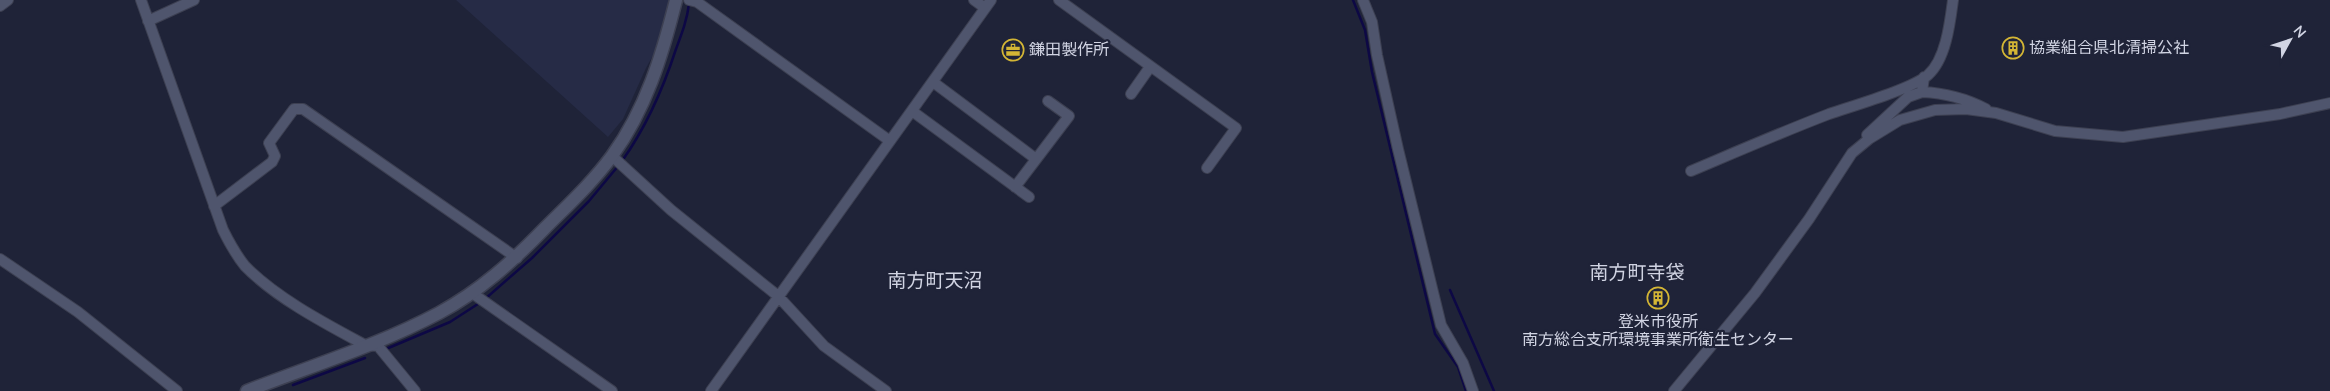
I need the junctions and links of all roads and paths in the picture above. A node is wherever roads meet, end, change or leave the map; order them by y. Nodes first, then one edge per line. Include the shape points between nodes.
1 (8, 0) edge
2 (141, 0) edge
3 (194, 0) edge
4 (676, 0) edge
5 (974, 0) edge
6 (1059, 0) edge
7 (1363, 0) edge
8 (1953, 0) edge
9 (691, 1) edge
10 (988, 4) edge
11 (0, 6) edge
12 (148, 21) junction
13 (1150, 67) junction
14 (1924, 77) junction
15 (933, 82) junction
16 (1922, 92) junction
17 (1131, 94) dead end
18 (1048, 101) dead end
19 (2330, 103) edge
20 (912, 111) junction
21 (1996, 113) junction
22 (890, 140) junction
23 (1852, 154) junction
24 (1036, 159) junction
25 (617, 161) junction
26 (1207, 168) dead end
27 (1691, 171) dead end
28 (1015, 188) junction
29 (1029, 197) dead end
30 (214, 206) junction
31 (516, 258) junction
32 (0, 259) edge
33 (778, 296) junction
34 (479, 298) junction
35 (365, 345) junction
36 (177, 391) edge
37 (247, 391) edge
38 (415, 391) edge
39 (612, 391) edge
40 (711, 391) edge
41 (886, 391) edge
42 (1473, 391) edge
43 (1674, 391) edge

1 - 11 street
2 - 12 street
3 - 12 street
4 - 25 street via 656,73
5 - 10 street
6 - 13 street
7 - 42 street via 1372,22 1398,149 1441,325 1463,363
8 - 14 street via 1945,43 1940,56
9 - 22 street via 752,40
10 - 15 street
12 - 30 street
13 - 17 street
13 - 26 street via 1236,128
14 - 16 street
14 - 27 street
15 - 20 street
15 - 24 street
16 - 21 street via 1963,98
16 - 23 street via 1908,97 1885,116
18 - 24 street via 1068,116
19 - 21 street via 2280,114 2123,137 2055,131
20 - 22 street
20 - 28 street
21 - 23 street via 1966,109 1916,114 1883,129
22 - 33 street
23 - 43 street via 1755,293
24 - 28 street
25 - 31 street
25 - 33 street
28 - 29 street
30 - 31 street via 272,162 275,156 269,143 294,109 303,109
30 - 35 street via 223,230 246,266 276,292
31 - 34 street
32 - 36 street via 78,312
33 - 40 street
33 - 41 street via 824,346
34 - 35 street
34 - 39 street
35 - 37 street
35 - 38 street via 378,346

